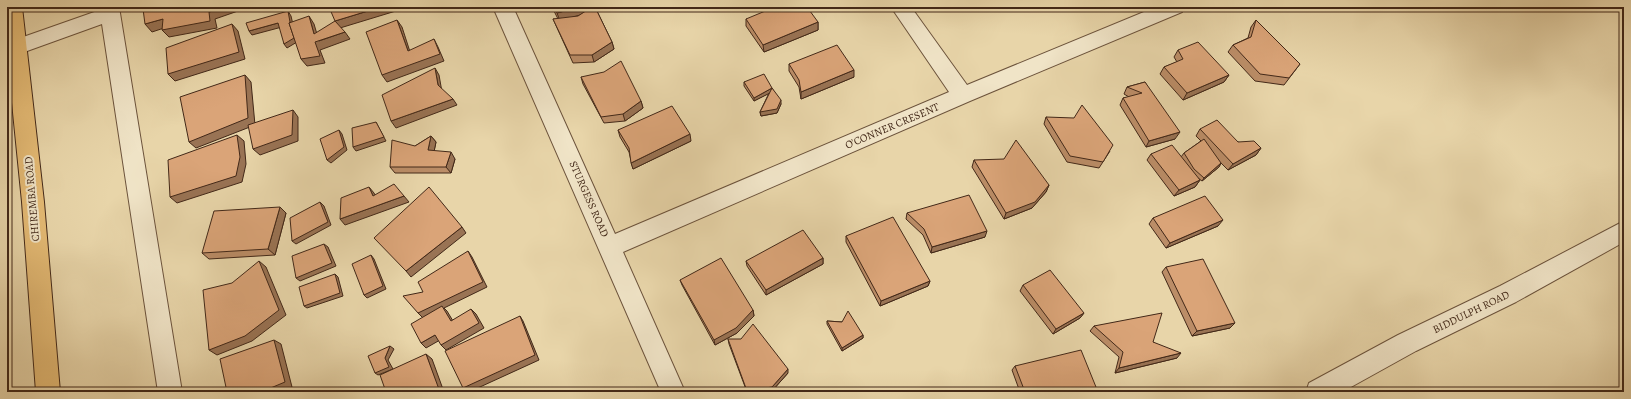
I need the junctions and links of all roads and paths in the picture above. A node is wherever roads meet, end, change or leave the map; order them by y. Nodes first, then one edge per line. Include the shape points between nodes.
1 (12, 7) edge
2 (503, 7) edge
3 (901, 7) edge
4 (1175, 7) edge
5 (109, 11) edge
6 (13, 36) edge
7 (963, 95) junction
8 (1624, 231) edge
9 (610, 247) junction
10 (166, 391) edge
11 (48, 392) edge
12 (673, 392) edge
13 (1318, 392) edge

1 - 6 main road, CHIREMBA ROAD
2 - 9 street, STURGESS ROAD
3 - 7 street
4 - 7 street, O'CONNER CRESENT
5 - 6 street
5 - 10 street
6 - 11 main road, CHIREMBA ROAD via 33,202
7 - 9 street, O'CONNER CRESENT
8 - 13 street, BIDDULPH ROAD
9 - 12 street, STURGESS ROAD

